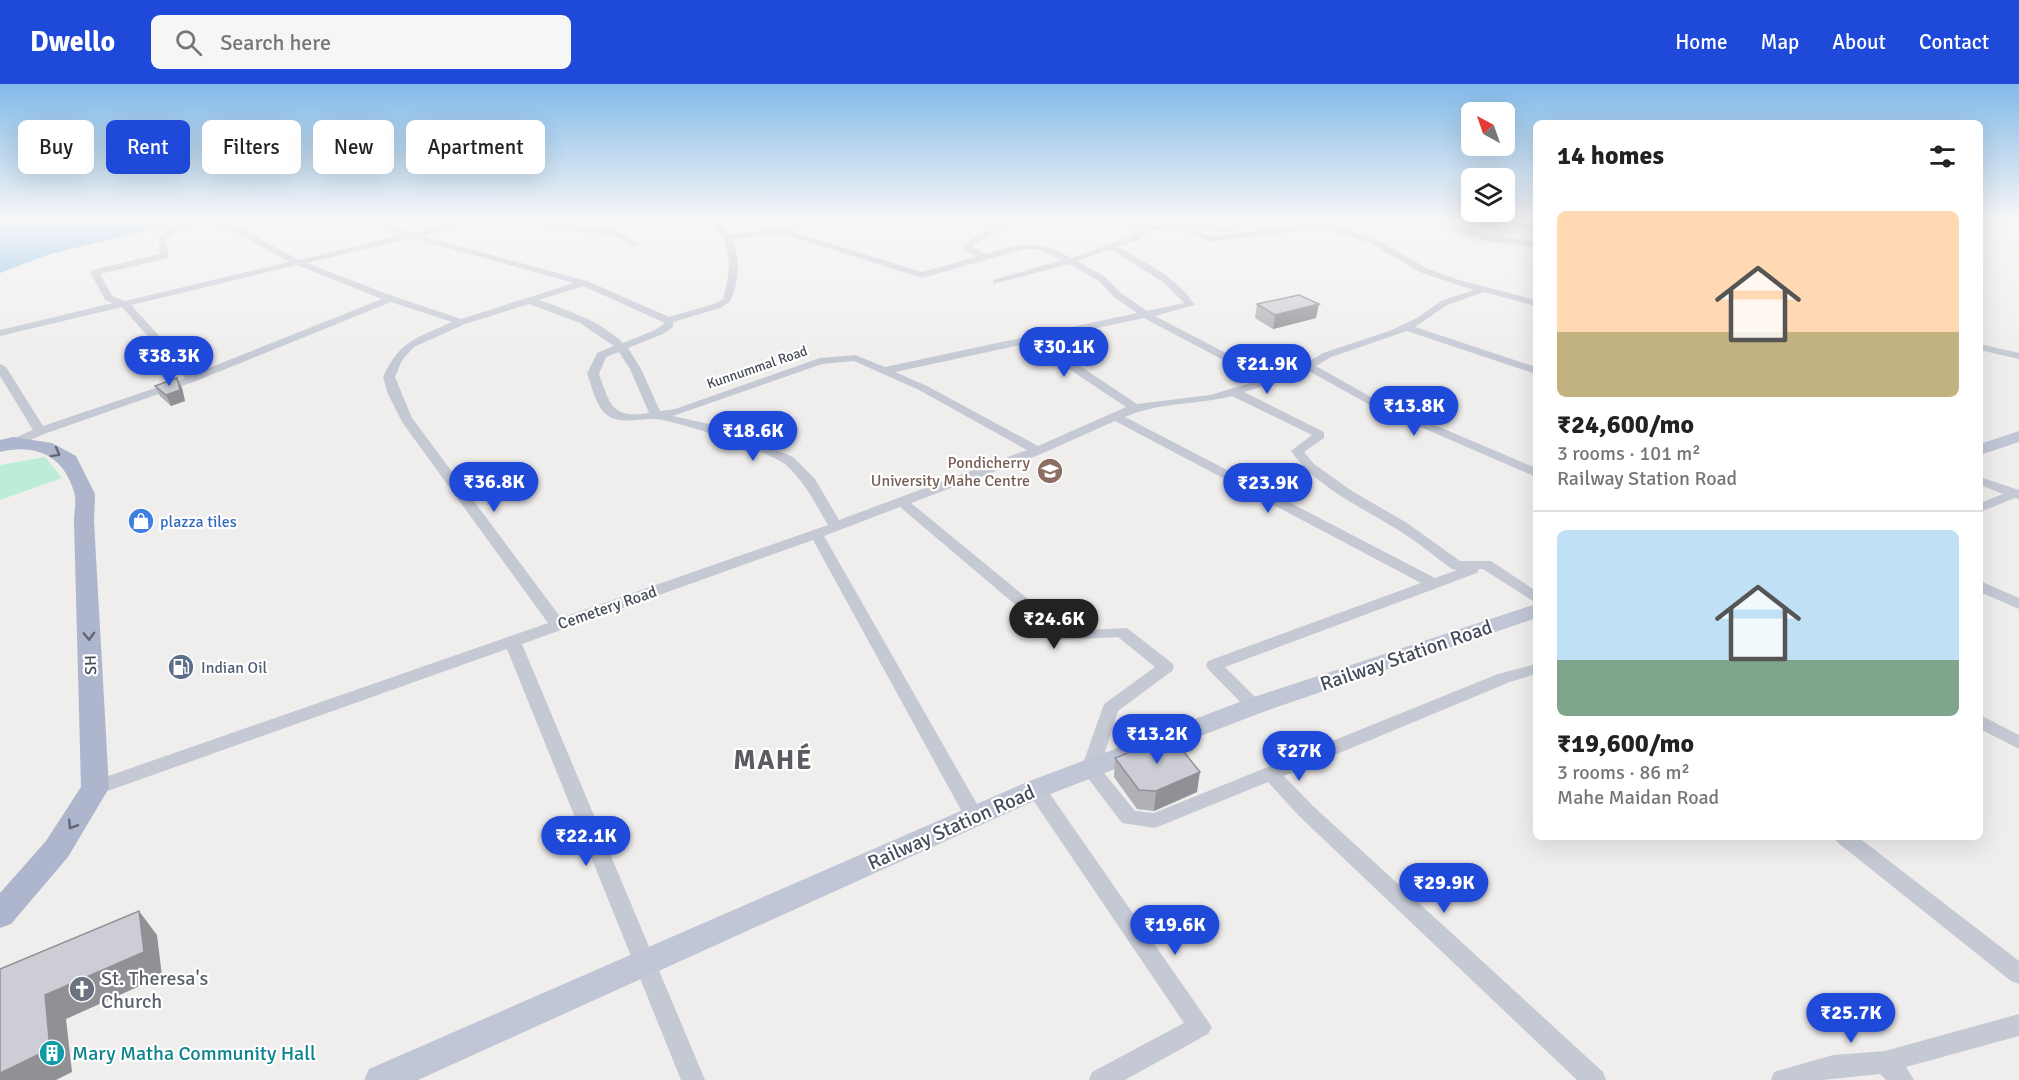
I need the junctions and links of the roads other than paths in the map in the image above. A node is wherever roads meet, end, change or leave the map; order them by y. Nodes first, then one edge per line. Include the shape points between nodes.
1 (119, 266) edge
2 (288, 266) edge
3 (306, 266) edge
4 (524, 266) edge
5 (735, 266) edge
6 (895, 266) edge
7 (951, 266) edge
8 (1051, 266) edge
9 (1080, 266) edge
10 (1143, 266) edge
11 (1416, 266) edge
12 (996, 282) dead end
13 (584, 283) junction
14 (1482, 290) junction
15 (391, 299) junction
16 (531, 301) junction
17 (1531, 302) edge
18 (125, 304) junction
19 (1148, 316) junction
20 (668, 320) junction
21 (461, 322) junction
22 (1406, 327) junction
23 (0, 333) edge
24 (1032, 339) junction
25 (621, 347) junction
26 (1983, 348) edge
27 (2019, 356) edge
28 (1308, 366) junction
29 (0, 367) edge
30 (1533, 370) edge
31 (883, 371) junction
32 (192, 379) junction
33 (1271, 381) junction
34 (1234, 392) junction
35 (1135, 408) junction
36 (657, 416) junction
37 (1116, 417) junction
38 (40, 431) junction
39 (2019, 436) edge
40 (7, 445) edge
41 (1983, 449) edge
42 (1037, 451) junction
43 (1533, 472) edge
44 (1983, 482) edge
45 (2017, 494) edge
46 (902, 502) junction
47 (1983, 507) edge
48 (836, 527) junction
49 (816, 534) junction
50 (1486, 564) junction
51 (1434, 584) junction
52 (1983, 587) edge
53 (1533, 596) edge
54 (2019, 604) edge
55 (1533, 612) edge
56 (557, 624) junction
57 (512, 640) junction
58 (1533, 670) edge
59 (1254, 706) junction
60 (1983, 723) edge
61 (2019, 743) edge
62 (1090, 769) junction
63 (1271, 774) junction
64 (95, 788) junction
65 (1036, 789) junction
66 (974, 816) junction
67 (1848, 840) edge
68 (0, 915) edge
69 (646, 962) junction
70 (2019, 974) edge
71 (2019, 1026) edge
72 (1885, 1062) junction
73 (381, 1080) edge
74 (693, 1080) edge
75 (1101, 1080) edge
76 (1594, 1080) edge
77 (1783, 1080) edge
78 (1902, 1080) edge

1 - 18 street via 95,272 108,298
2 - 18 street
3 - 15 street
4 - 13 street
5 - 20 street via 727,300
6 - 7 street via 922,275
8 - 12 street
9 - 19 street
10 - 19 street via 1172,285 1191,305
11 - 14 street
13 - 16 street
13 - 20 street
14 - 17 street
14 - 22 street, Cemetery Road via 1444,303
15 - 21 street
15 - 32 street
16 - 21 street
16 - 25 street via 593,326
18 - 23 street
18 - 32 street
19 - 24 street
19 - 33 street
20 - 25 street, Kunnummal Road via 669,325 659,332
21 - 56 street via 410,345 397,358 389,377 393,394 405,419 436,463
22 - 28 street, Cemetery Road via 1327,355
22 - 30 street
24 - 31 street
24 - 35 street
25 - 36 street
25 - 36 street, Kunnummal Road via 601,355 593,374 606,408 621,416
26 - 27 street
28 - 33 street, Cemetery Road
28 - 43 street via 1374,403
29 - 38 street
31 - 36 street, Kunnummal Road via 855,358 820,361
31 - 42 street, Kunnummal Road via 923,388
32 - 38 street
33 - 34 street, Cemetery Road
34 - 35 street, Cemetery Road
34 - 50 street via 1320,435 1297,451 1308,467 1347,494 1457,566
35 - 37 street, Cemetery Road
36 - 48 street via 709,428 788,460 810,482
37 - 42 street, Cemetery Road
37 - 51 street
38 - 40 street
39 - 41 street
40 -> 64 main road, SH via 45,447 69,460 85,494
42 - 46 street, Cemetery Road
44 - 45 street
45 - 47 street
46 - 48 street, Cemetery Road
46 - 62 street via 1063,636 1121,632 1166,667 1110,708
48 - 49 street, Cemetery Road
49 - 56 street, Cemetery Road
49 - 66 street
50 - 51 street
50 - 53 street
51 - 59 street via 1214,665
52 - 54 street
55 - 59 street, Railway Station Road
56 - 57 street, Cemetery Road
57 - 64 street, Cemetery Road
57 - 69 street
58 - 63 street via 1504,678
59 - 62 street, Railway Station Road
60 - 61 street
62 - 63 street via 1129,818 1155,821
62 - 65 street, Railway Station Road
63 - 76 street
64 -> 68 main road via 57,849
65 - 66 street, Railway Station Road
65 - 75 street via 1200,1026
66 - 69 street, Railway Station Road
67 - 70 street
69 - 73 street, Railway Station Road
69 - 74 street
71 - 72 street
72 - 77 street via 1833,1066
72 - 78 street

